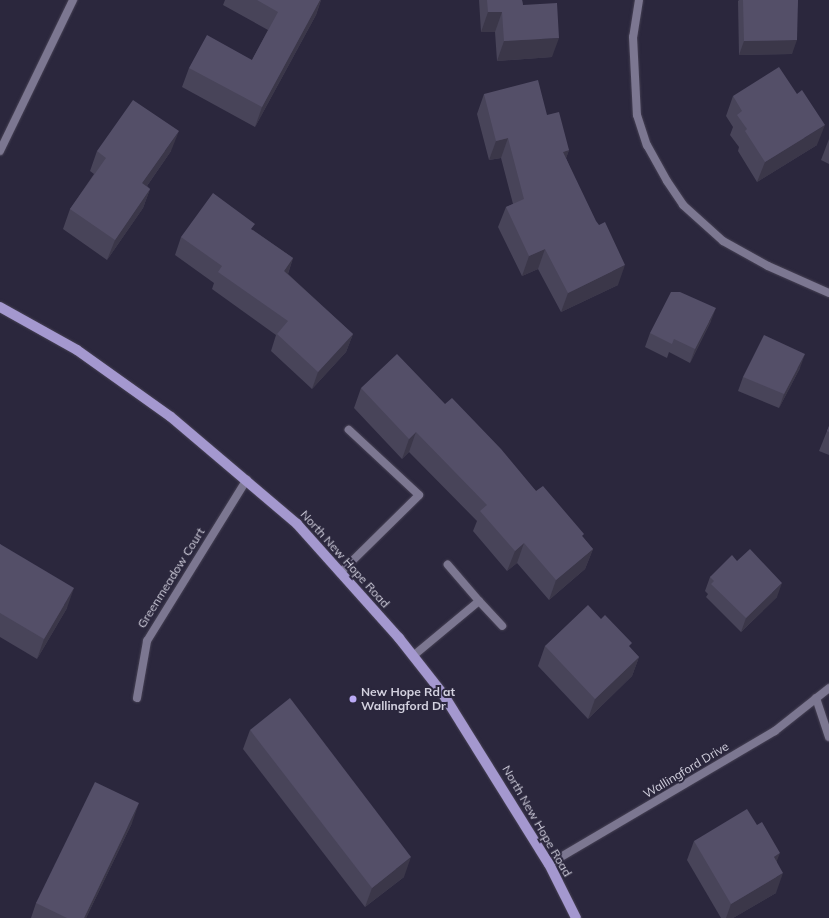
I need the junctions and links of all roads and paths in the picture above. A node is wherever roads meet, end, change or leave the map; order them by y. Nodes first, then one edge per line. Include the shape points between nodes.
1 (73, 0) edge
2 (639, 0) edge
3 (0, 151) edge
4 (829, 293) edge
5 (0, 307) edge
6 (349, 430) dead end
7 (247, 479) junction
8 (448, 565) dead end
9 (340, 573) junction
10 (479, 601) junction
11 (502, 626) dead end
12 (414, 656) junction
13 (829, 688) edge
14 (137, 698) dead end
15 (816, 698) junction
16 (829, 737) edge
17 (549, 864) junction
18 (576, 918) edge

1 - 3 street
2 - 4 street via 633,37 637,115 648,145 667,181 683,205 723,241 768,266
5 - 7 main road, North New Hope Road via 77,350 171,417
6 - 9 street via 419,495
7 - 9 main road, North New Hope Road via 297,524
7 - 14 street, Greenmeadow Court via 146,641
8 - 10 street
9 - 12 main road, North New Hope Road
10 - 11 street
10 - 12 street
12 - 17 main road, North New Hope Road via 477,746
13 - 15 street, Wallingford Drive
15 - 16 street
15 - 17 street, Wallingford Drive via 775,730
17 - 18 main road, North New Hope Road

